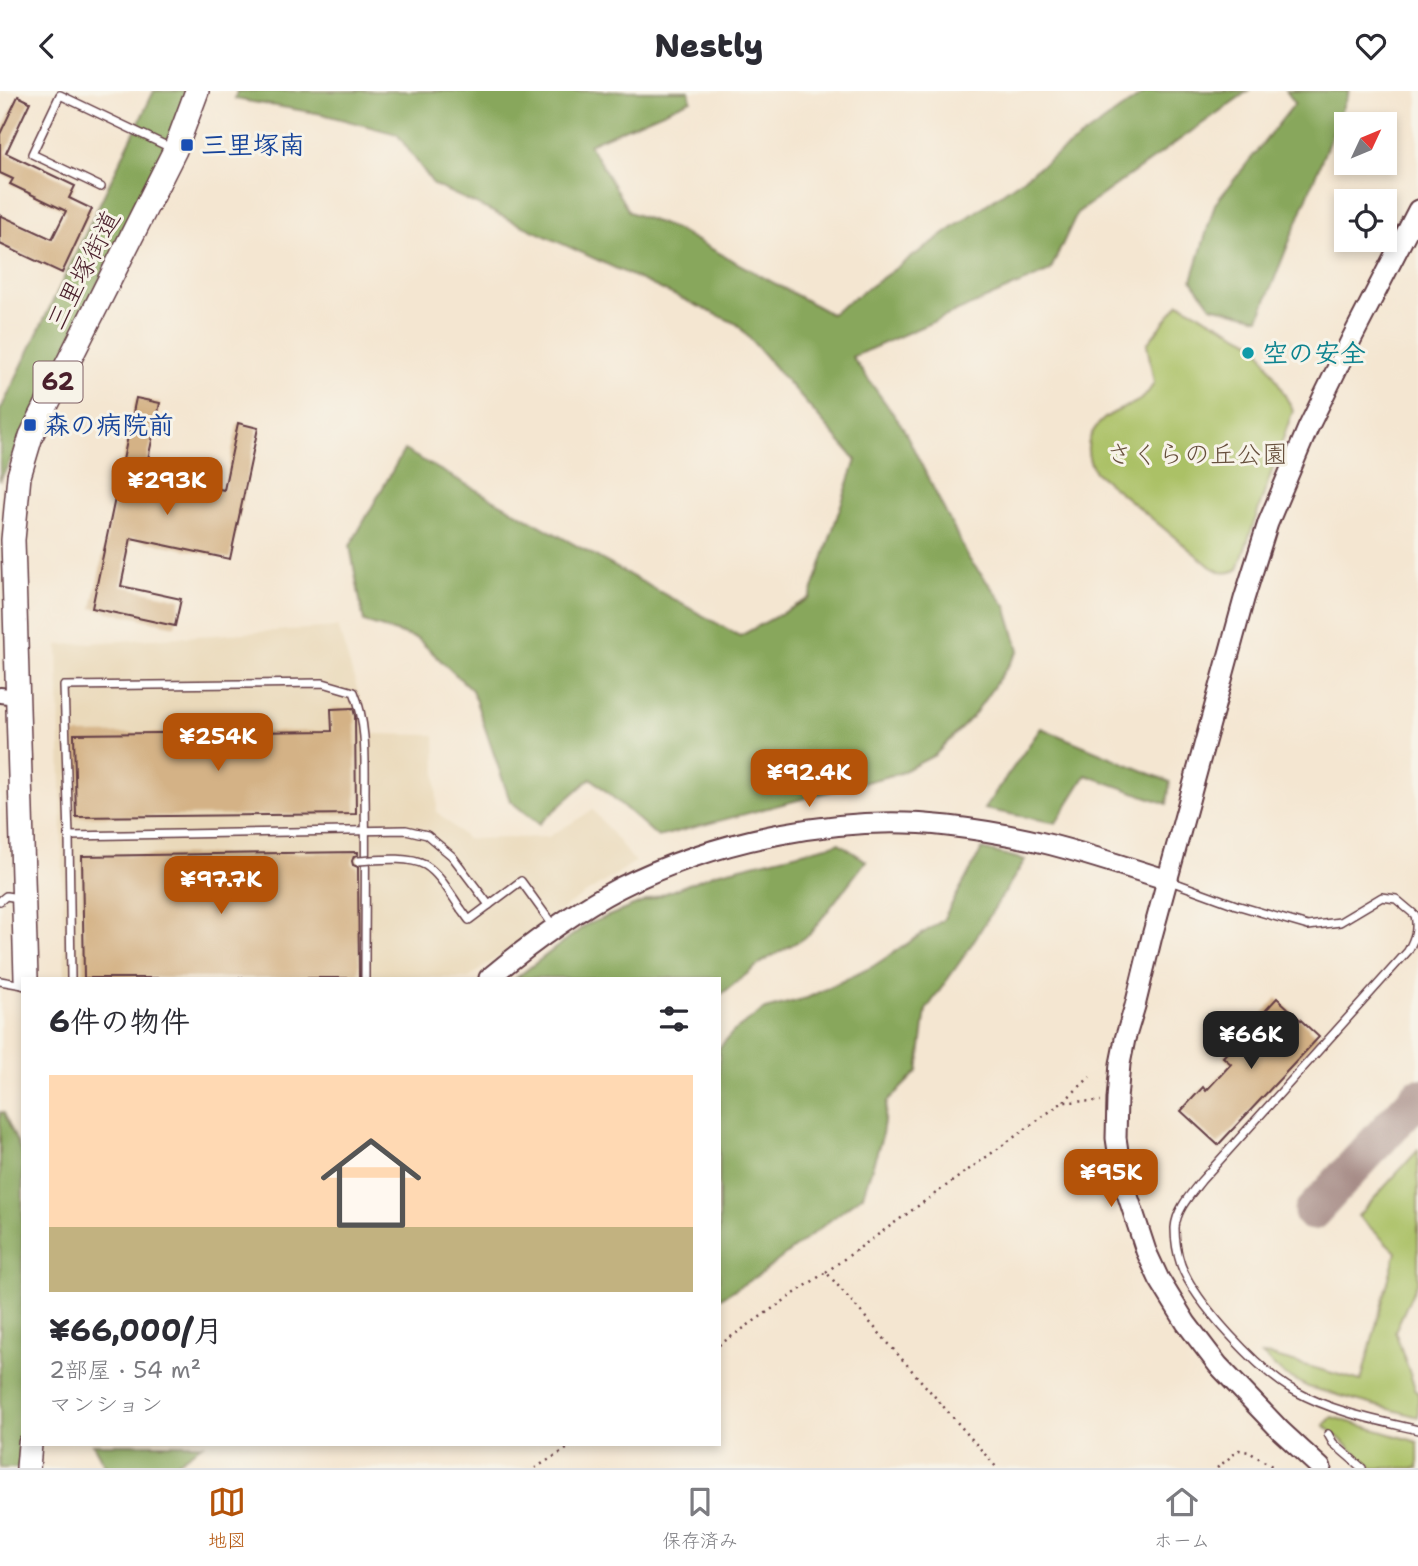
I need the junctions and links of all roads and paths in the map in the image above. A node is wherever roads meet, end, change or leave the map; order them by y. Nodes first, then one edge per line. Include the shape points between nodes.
1 (197, 91) edge
2 (175, 150) junction
3 (101, 187) dead end
4 (1418, 210) edge
5 (9, 696) edge
6 (366, 830) junction
7 (69, 837) junction
8 (358, 861) dead end
9 (1168, 880) junction
10 (24, 898) junction
11 (0, 901) edge
12 (489, 905) junction
13 (555, 928) junction
14 (26, 977) edge
15 (71, 977) edge
16 (365, 977) edge
17 (490, 977) edge
18 (0, 981) edge
19 (21, 985) edge
20 (1090, 1077) dead end
21 (1117, 1099) junction
22 (1063, 1102) junction
23 (826, 1272) junction
24 (721, 1344) edge
25 (1418, 1430) edge
26 (1328, 1434) dead end
27 (30, 1446) edge
28 (572, 1446) edge
29 (28, 1468) edge
30 (535, 1468) edge
31 (997, 1468) edge
32 (1217, 1468) edge
33 (1275, 1468) edge
34 (1321, 1468) edge
35 (1362, 1468) edge

1 - 2 main road, 三里塚街道 / 62
2 - 3 lane via 60,95 32,154
2 - 5 main road, 三里塚街道 / 62 via 31,436 19,476 13,540
4 - 9 street via 1308,428 1268,523
5 - 10 main road, 三里塚街道 / 62
6 - 7 lane
6 - 7 lane via 364,746 360,705 354,692 323,683 64,686
6 - 12 lane via 427,835 452,856
6 - 16 lane
7 - 15 lane
8 - 12 lane, bridge via 397,859 424,865 469,920
9 - 13 street via 1050,844 996,833 898,823 849,825 766,836 652,872
9 - 21 street via 1125,1039
9 - 25 lane via 1308,926 1340,922 1382,897 1396,899 1415,915 1417,930 1408,951 1200,1181 1175,1224 1182,1266 1192,1284 1257,1364 1294,1390 1335,1409
10 - 11 lane
10 - 14 main road, 三里塚街道 / 62
12 - 13 lane via 521,881
13 - 17 street
18 - 19 lane
20 - 22 path
21 - 22 path
21 - 34 street via 1122,1178 1159,1279 1218,1365
22 - 23 path
23 - 24 path
23 - 31 path
26 - 35 lane
27 - 29 main road
28 - 30 path
32 - 33 path via 1239,1450

